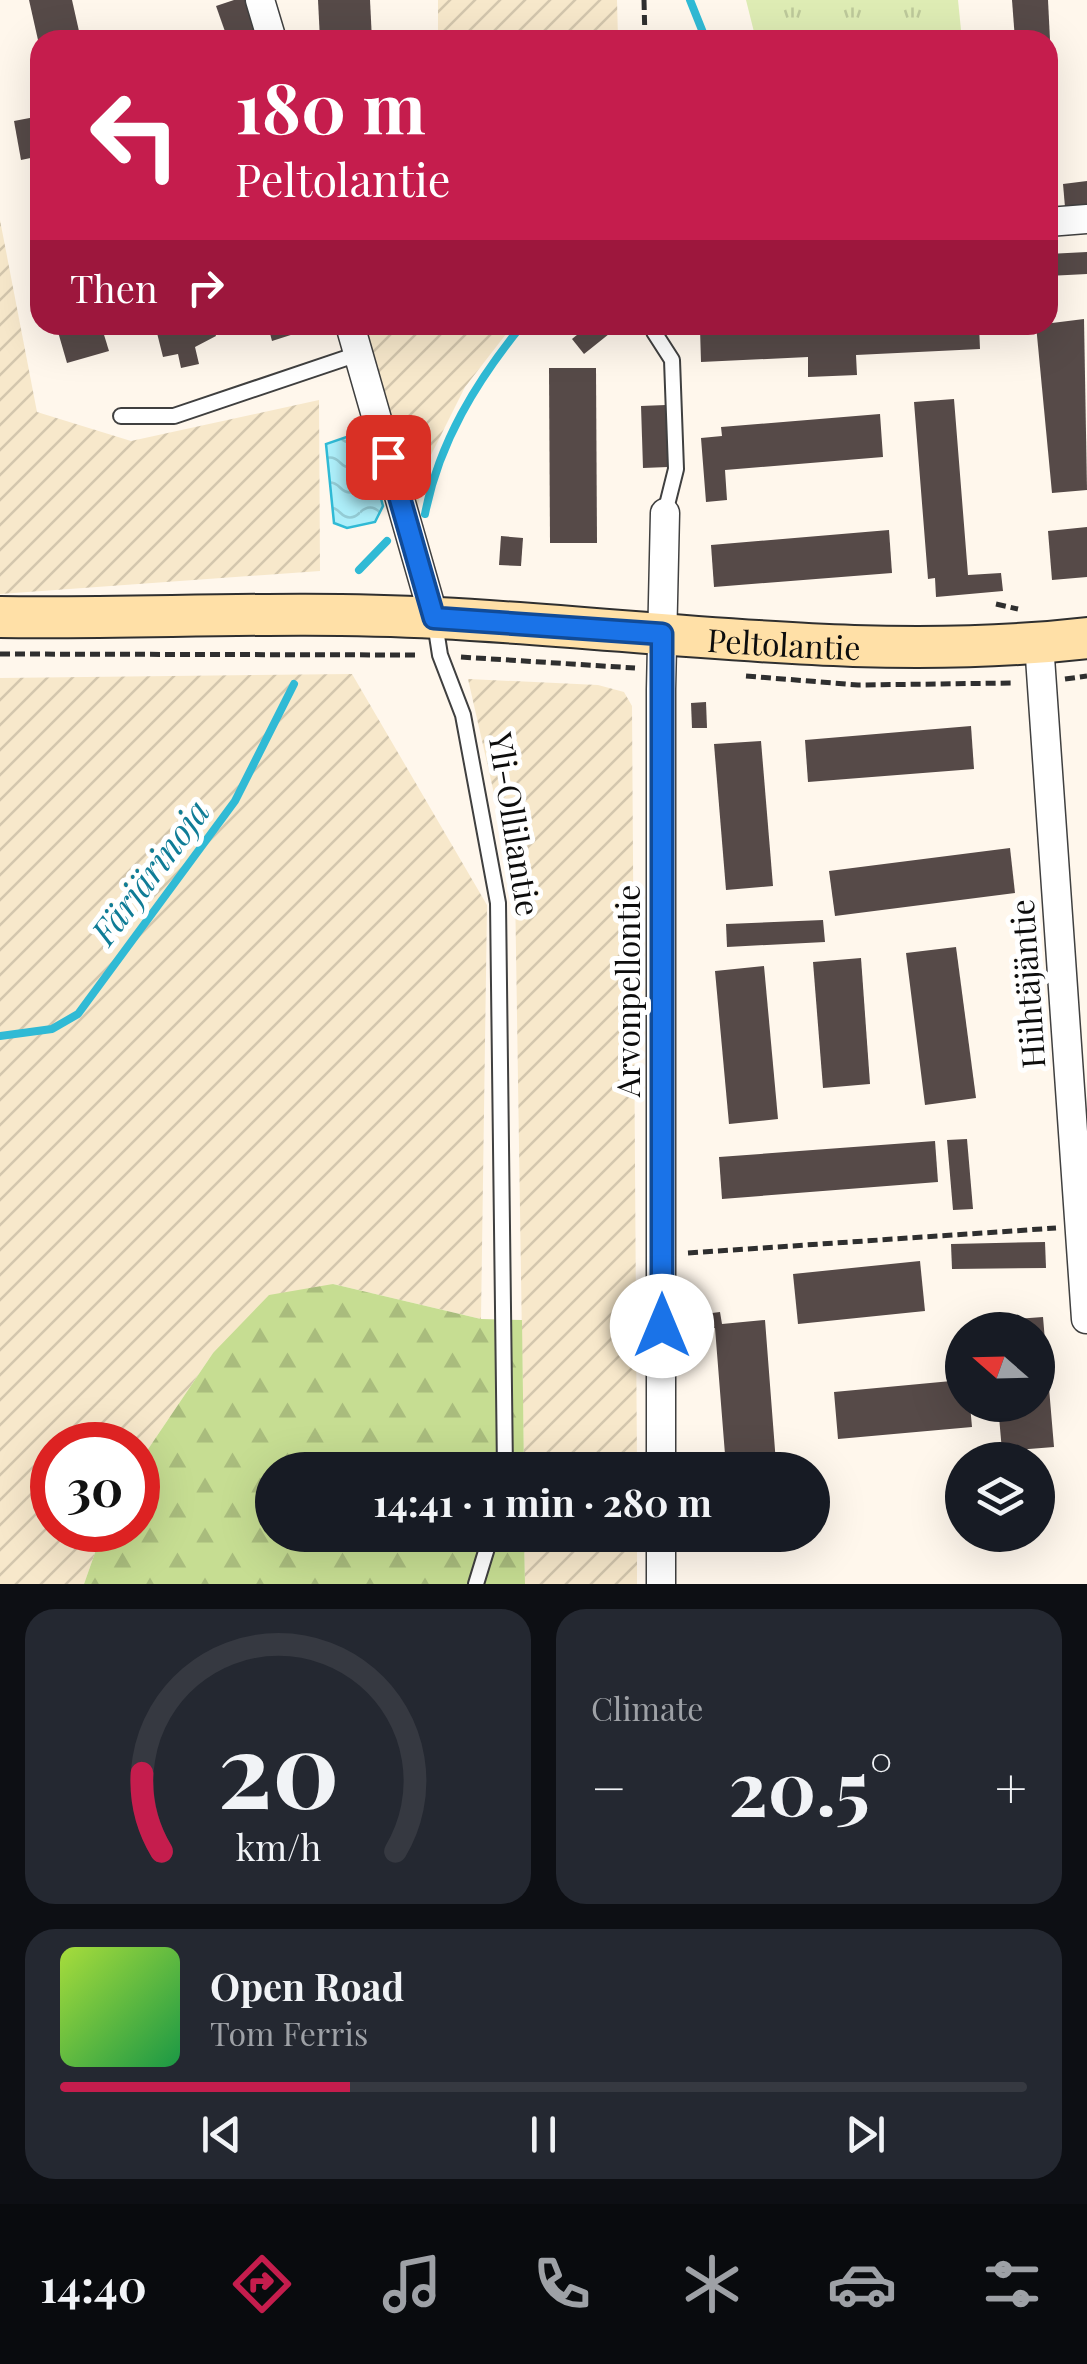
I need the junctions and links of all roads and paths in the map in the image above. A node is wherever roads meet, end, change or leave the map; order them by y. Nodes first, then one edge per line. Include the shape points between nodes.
1 (260, 0) edge
2 (644, 0) edge
3 (269, 30) edge
4 (645, 30) edge
5 (1087, 219) edge
6 (1058, 221) edge
7 (353, 335) edge
8 (656, 335) edge
9 (358, 354) junction
10 (121, 416) dead end
11 (665, 513) joint
12 (0, 616) edge
13 (437, 637) junction
14 (1087, 638) edge
15 (662, 652) junction
16 (0, 654) edge
17 (1039, 662) junction
18 (740, 676) dead end
19 (1087, 676) edge
20 (1079, 1226) junction
21 (662, 1254) junction
22 (1086, 1319) edge
23 (505, 1452) edge
24 (662, 1452) edge
25 (486, 1552) edge
26 (661, 1552) edge
27 (476, 1584) edge
28 (661, 1584) edge

1 - 3 street
2 - 4 path
5 - 6 street
7 - 9 street, Yli-Ollilantie
8 - 11 lane via 672,360 676,469
9 - 10 lane via 174,416
9 - 13 street, Yli-Ollilantie
11 - 15 street, Arvonpellontie
12 - 13 main road, Peltolantie
13 - 15 main road, Peltolantie
13 - 15 path
13 - 16 path via 320,652
13 - 23 lane, Yli-Ollilantie via 463,716 498,902
14 - 17 main road, Peltolantie
15 - 17 main road, Peltolantie via 826,647
15 - 21 street, Arvonpellontie
17 - 18 path via 858,684
17 - 19 path
17 - 20 street, Hiihtäjäntie
20 - 21 path
20 - 22 street, Hiihtäjäntie
21 - 24 street, Arvonpellontie
25 - 27 lane
26 - 28 street

